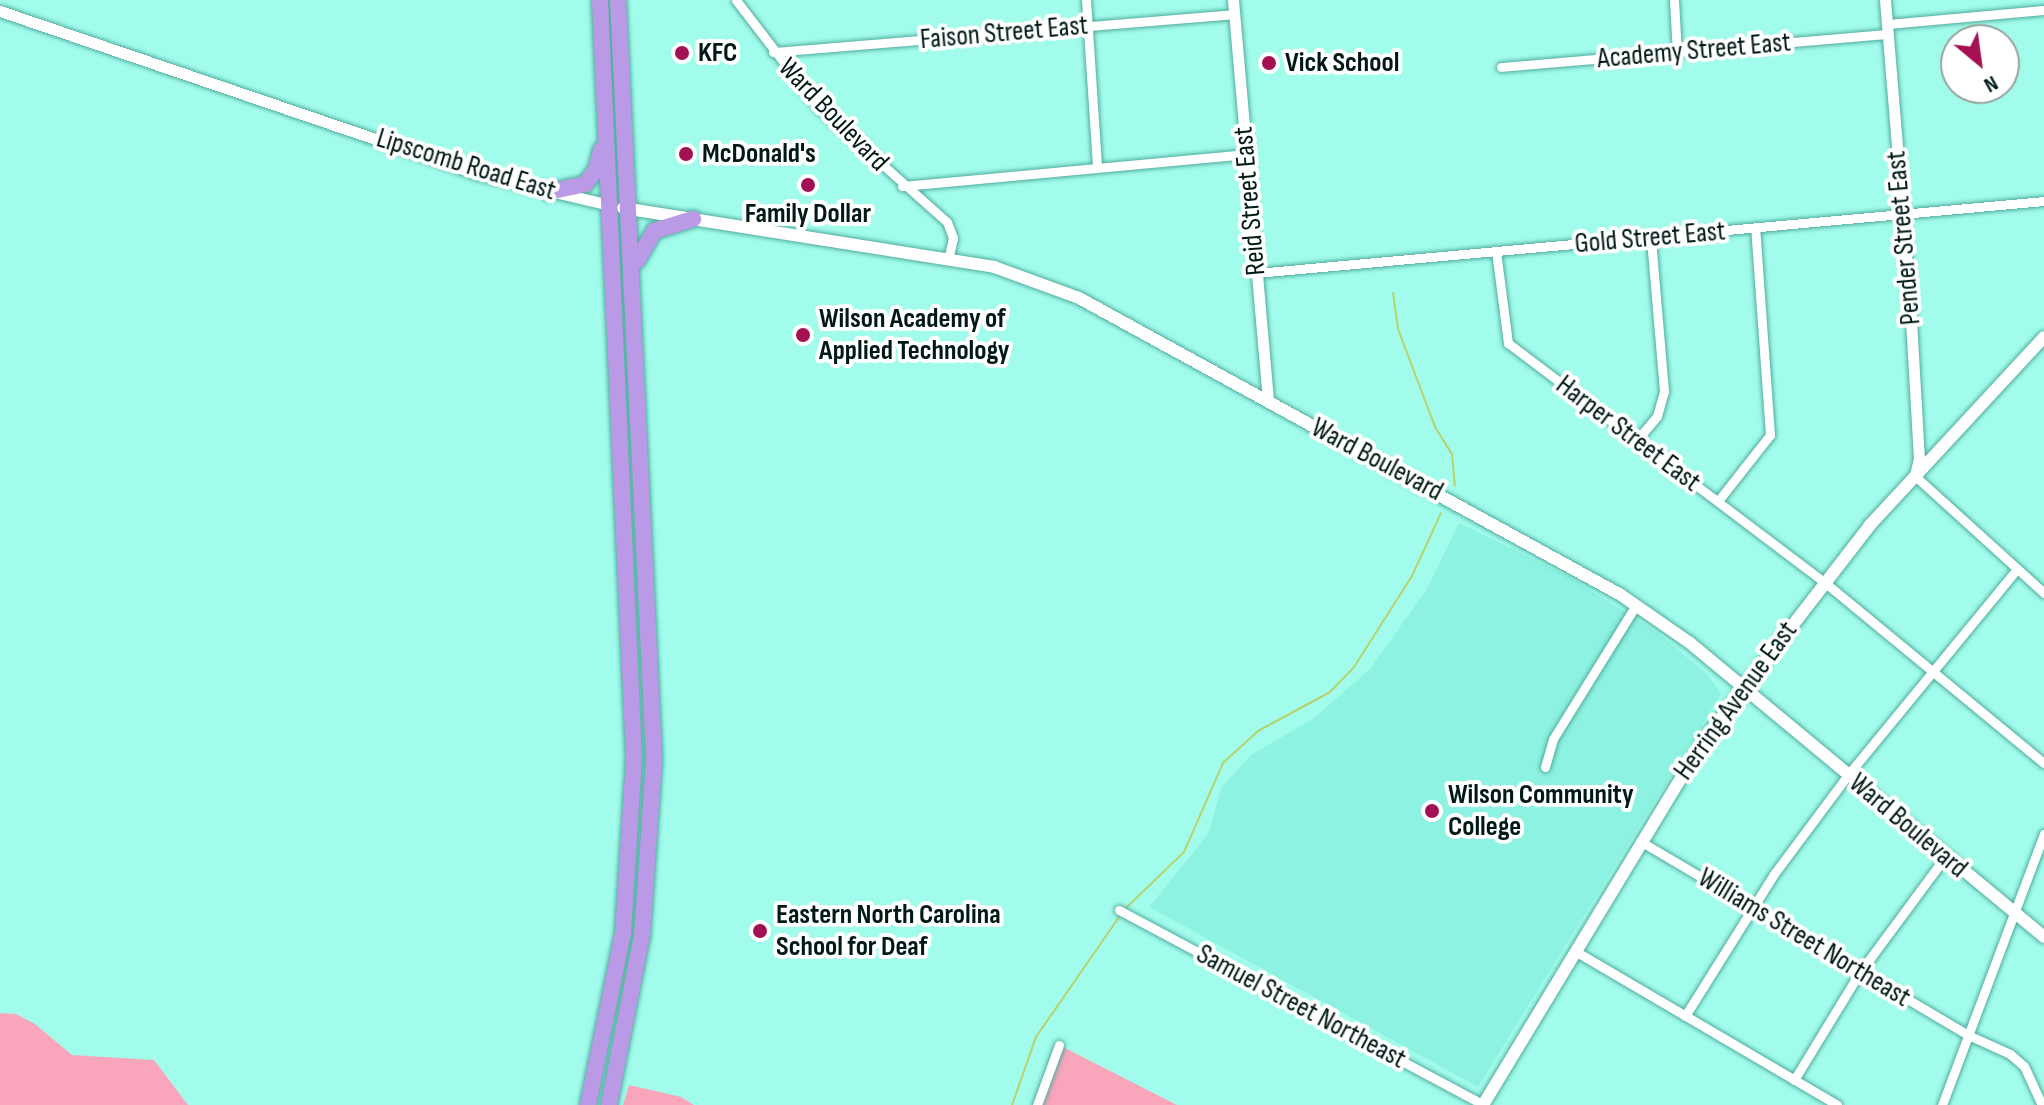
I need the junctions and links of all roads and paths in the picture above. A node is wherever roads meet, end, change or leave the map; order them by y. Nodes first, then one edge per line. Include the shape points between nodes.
1 (600, 0) edge
2 (618, 0) edge
3 (736, 0) edge
4 (1086, 0) edge
5 (1233, 0) edge
6 (1674, 0) edge
7 (1885, 0) edge
8 (2044, 10) edge
9 (0, 11) edge
10 (1234, 14) junction
11 (1089, 26) junction
12 (1887, 29) junction
13 (773, 52) junction
14 (1677, 53) junction
15 (1501, 67) dead end
16 (606, 129) junction
17 (1246, 154) junction
18 (1097, 167) junction
19 (902, 186) junction
20 (548, 192) junction
21 (2044, 201) edge
22 (610, 205) junction
23 (630, 209) junction
24 (1902, 215) junction
25 (693, 219) junction
26 (1755, 228) junction
27 (1651, 238) junction
28 (1496, 251) junction
29 (948, 259) junction
30 (1256, 273) junction
31 (633, 275) junction
32 (2044, 337) edge
33 (1268, 401) junction
34 (1637, 440) junction
35 (1915, 476) junction
36 (1718, 501) junction
37 (2017, 569) junction
38 (1823, 581) junction
39 (2044, 593) edge
40 (1636, 605) junction
41 (1933, 671) junction
42 (1743, 687) junction
43 (2044, 763) edge
44 (1545, 767) dead end
45 (1847, 776) junction
46 (2044, 833) edge
47 (1640, 841) junction
48 (1945, 857) junction
49 (1750, 907) junction
50 (1119, 910) dead end
51 (2012, 914) junction
52 (2044, 937) edge
53 (1575, 951) junction
54 (1860, 972) junction
55 (1685, 1016) junction
56 (1968, 1035) junction
57 (1059, 1045) dead end
58 (1794, 1080) junction
59 (2042, 1102) edge
60 (588, 1105) edge
61 (609, 1105) edge
62 (1037, 1105) edge
63 (1483, 1105) edge
64 (1837, 1105) edge
65 (1942, 1105) edge
66 (2026, 1105) edge

1 - 16 highway
2 - 23 highway
3 - 13 street, Ward Boulevard
4 - 11 street
5 - 10 street, Reid Street East
6 - 14 street
7 - 12 street, Pender Street East
8 - 12 street, Academy Street East
9 - 20 street, Lipscomb Road East via 478,174
10 - 11 street, Faison Street East
10 - 17 street, Reid Street East
11 - 13 street, Faison Street East
11 - 18 street
12 - 14 street, Academy Street East
12 - 24 street, Pender Street East
13 - 19 street, Ward Boulevard via 819,108
14 - 15 street, Academy Street East
16 - 20 highway via 592,178 575,188
16 - 22 highway
17 - 18 street
17 - 30 street, Reid Street East
18 - 19 street
19 - 29 street, Ward Boulevard via 952,230
20 - 22 street, Lipscomb Road East
21 - 24 street, Gold Street East
22 - 23 main road, Lipscomb Road East
22 - 60 highway via 634,811 623,933
23 - 25 main road, Lipscomb Road East
23 - 31 highway
24 - 26 street, Gold Street East
24 - 35 street, Pender Street East via 1919,458
25 - 29 main road, Lipscomb Road East
25 - 31 highway via 649,236
26 - 27 street, Gold Street East
26 - 36 street via 1770,435
27 - 28 street, Gold Street East
27 - 34 street via 1664,391 1657,416
28 - 30 street, Gold Street East
28 - 34 street, Harper Street East via 1508,343
29 - 33 main road, Ward Boulevard via 1029,277 1079,298
30 - 33 street, Reid Street East
31 - 61 highway via 654,812 642,936
32 - 35 main road, Herring Avenue East
33 - 40 main road, Ward Boulevard via 1527,540
34 - 36 street, Harper Street East
35 - 37 street
35 - 38 main road, Herring Avenue East
36 - 38 street, Harper Street East
37 - 39 street
37 - 41 street
38 - 41 street, Harper Street East
38 - 42 main road, Herring Avenue East
40 - 42 main road, Ward Boulevard
40 - 44 street via 1553,739
41 - 43 street, Harper Street East
41 - 45 street
42 - 45 main road, Ward Boulevard
42 - 47 main road, Herring Avenue East
45 - 48 main road, Ward Boulevard
45 - 49 street
46 - 51 street
47 - 49 street, Williams Street Northeast
47 - 53 main road, Herring Avenue East
48 - 51 main road, Ward Boulevard
48 - 54 street
49 - 54 street, Williams Street Northeast
49 - 55 street
50 - 63 street, Samuel Street Northeast
51 - 52 main road, Ward Boulevard
51 - 56 street
53 - 55 street
53 - 63 main road, Herring Avenue East
54 - 56 street, Williams Street Northeast
54 - 58 street
55 - 58 street
56 - 59 street, Williams Street Northeast via 1983,1038 2024,1066
56 - 65 street
57 - 62 street
58 - 64 street
59 - 66 street

